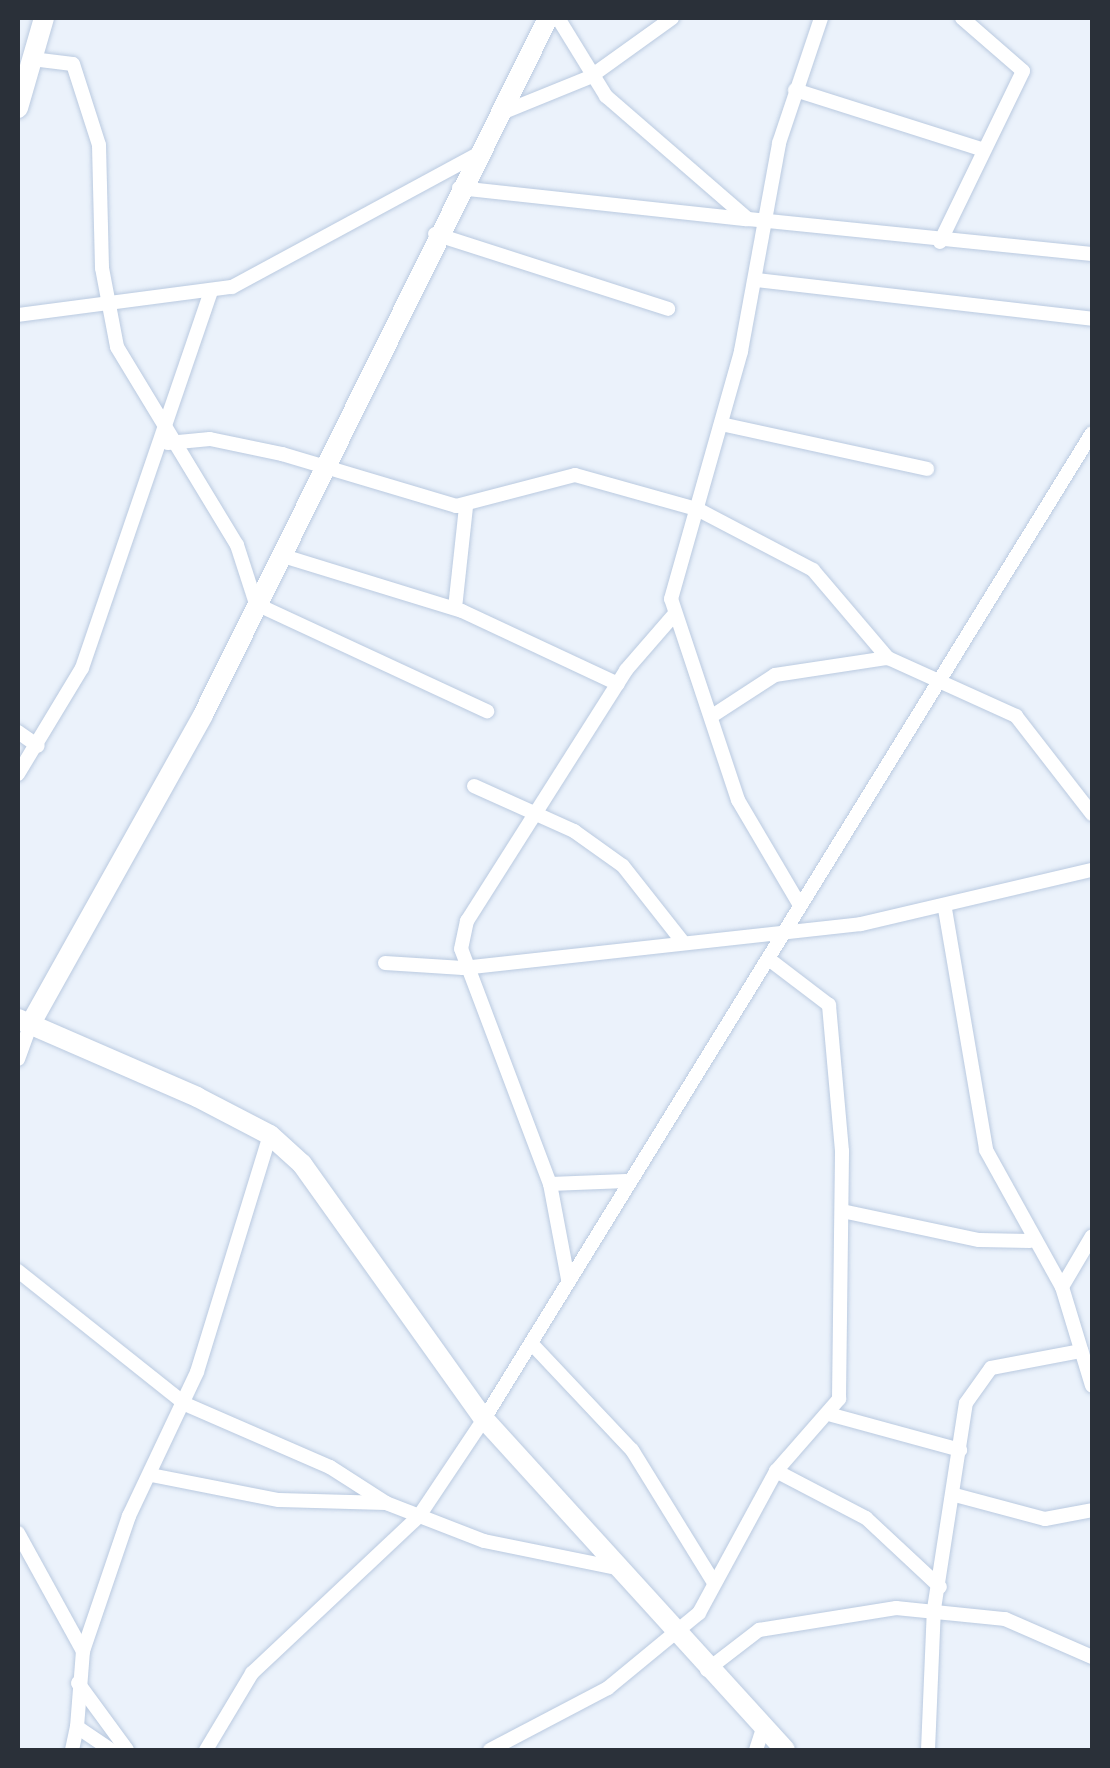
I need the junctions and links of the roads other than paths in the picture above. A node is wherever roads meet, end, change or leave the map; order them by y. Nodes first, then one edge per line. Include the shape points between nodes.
1 (44, 18) edge
2 (548, 18) edge
3 (558, 18) edge
4 (672, 18) edge
5 (821, 18) edge
6 (971, 20) edge
7 (32, 59) junction
8 (590, 77) junction
9 (795, 90) junction
10 (18, 108) edge
11 (500, 114) junction
12 (984, 150) junction
13 (476, 154) junction
14 (458, 188) junction
15 (755, 221) junction
16 (435, 234) junction
17 (940, 242) junction
18 (1092, 254) edge
19 (757, 280) junction
20 (211, 292) junction
21 (105, 297) junction
22 (668, 309) dead end
23 (18, 315) edge
24 (1092, 318) edge
25 (721, 424) junction
26 (1092, 433) edge
27 (166, 439) junction
28 (319, 467) junction
29 (926, 469) dead end
30 (466, 507) junction
31 (697, 508) junction
32 (280, 556) junction
33 (256, 604) junction
34 (455, 608) junction
35 (674, 616) junction
36 (888, 658) junction
37 (940, 683) junction
38 (618, 684) junction
39 (487, 711) dead end
40 (712, 716) junction
41 (18, 732) edge
42 (38, 746) junction
43 (18, 774) edge
44 (474, 786) dead end
45 (538, 813) junction
46 (1092, 814) edge
47 (1092, 870) edge
48 (798, 902) junction
49 (946, 909) junction
50 (789, 933) junction
51 (682, 941) junction
52 (770, 960) junction
53 (385, 963) dead end
54 (463, 968) junction
55 (24, 1021) edge
56 (18, 1059) edge
57 (270, 1135) junction
58 (626, 1181) junction
59 (550, 1184) junction
60 (842, 1210) junction
61 (1092, 1236) edge
62 (1030, 1241) junction
63 (18, 1271) edge
64 (568, 1279) junction
65 (1062, 1287) junction
66 (532, 1343) junction
67 (1080, 1351) junction
68 (1092, 1386) edge
69 (184, 1404) junction
70 (832, 1415) junction
71 (484, 1420) junction
72 (960, 1450) junction
73 (776, 1470) junction
74 (151, 1476) junction
75 (955, 1495) junction
76 (386, 1503) junction
77 (1092, 1510) edge
78 (419, 1516) junction
79 (18, 1532) edge
80 (612, 1567) junction
81 (713, 1581) junction
82 (940, 1586) junction
83 (934, 1608) junction
84 (676, 1636) junction
85 (82, 1652) junction
86 (1092, 1657) edge
87 (706, 1671) junction
88 (78, 1683) junction
89 (77, 1728) junction
90 (763, 1729) junction
91 (72, 1750) edge
92 (111, 1750) edge
93 (127, 1750) edge
94 (206, 1750) edge
95 (490, 1750) edge
96 (756, 1750) edge
97 (784, 1750) edge
98 (928, 1750) edge

1 - 7 street
2 - 11 street
3 - 8 street
4 - 8 street
5 - 9 street
6 - 12 street via 1023,72
7 - 10 street
7 - 21 street via 66,57 81,84 99,144
8 - 11 street
8 - 15 street
9 - 12 street
9 - 15 street
11 - 13 street
12 - 17 street
13 - 14 street
13 - 20 street
14 - 15 street
14 - 16 street
15 - 17 street
15 - 19 street
16 - 22 street
16 - 28 street
17 - 18 street
19 - 24 street
19 - 25 street
20 - 21 street
20 - 27 street
21 - 23 street
21 - 27 street via 116,347
25 - 29 street
25 - 31 street
26 - 37 street
27 - 28 street via 210,439
27 - 33 street via 221,517
27 - 42 street via 82,668
28 - 30 street
28 - 32 street
30 - 31 street via 575,475
30 - 34 street
31 - 35 street via 673,579
31 - 36 street via 813,570
32 - 33 street
32 - 34 street
33 - 39 street
33 - 55 street
34 - 38 street
35 - 38 street
35 - 40 street
36 - 37 street
36 - 40 street via 775,675
37 - 46 street via 1016,716
37 - 48 street
38 - 45 street
40 - 48 street via 750,824
41 - 42 street
42 - 43 street
44 - 45 street
45 - 51 street via 623,866
45 - 54 street via 467,920
47 - 49 street
48 - 50 street
49 - 50 street
49 - 62 street via 986,1150
50 - 51 street
50 - 52 street
51 - 54 street
52 - 58 street
52 - 60 street via 829,1005
53 - 54 street
54 - 59 street
55 - 56 street
55 - 57 street
57 - 69 street
57 - 71 street via 342,1211
58 - 59 street
58 - 64 street
59 - 64 street
60 - 62 street
60 - 70 street via 842,1374
61 - 65 street
62 - 65 street
63 - 69 street
64 - 66 street
65 - 67 street
66 - 71 street
66 - 81 street via 632,1450
67 - 68 street
67 - 72 street via 980,1375
69 - 74 street
69 - 76 street via 330,1467
70 - 72 street
70 - 73 street
71 - 78 street
71 - 80 street
72 - 75 street
73 - 81 street
73 - 82 street via 866,1518
74 - 76 street via 278,1500
74 - 85 street
75 - 77 street via 1045,1519
75 - 82 street
76 - 78 street
78 - 80 street via 484,1541
78 - 94 street via 252,1673
79 - 85 street
80 - 84 street
81 - 84 street
82 - 83 street
83 - 86 street via 1004,1619
83 - 87 street via 776,1625
83 - 98 street
84 - 87 street
84 - 95 street via 608,1688
85 - 88 street
87 - 90 street
88 - 89 street
88 - 93 street
89 - 91 street
89 - 92 street
90 - 96 street
90 - 97 street

